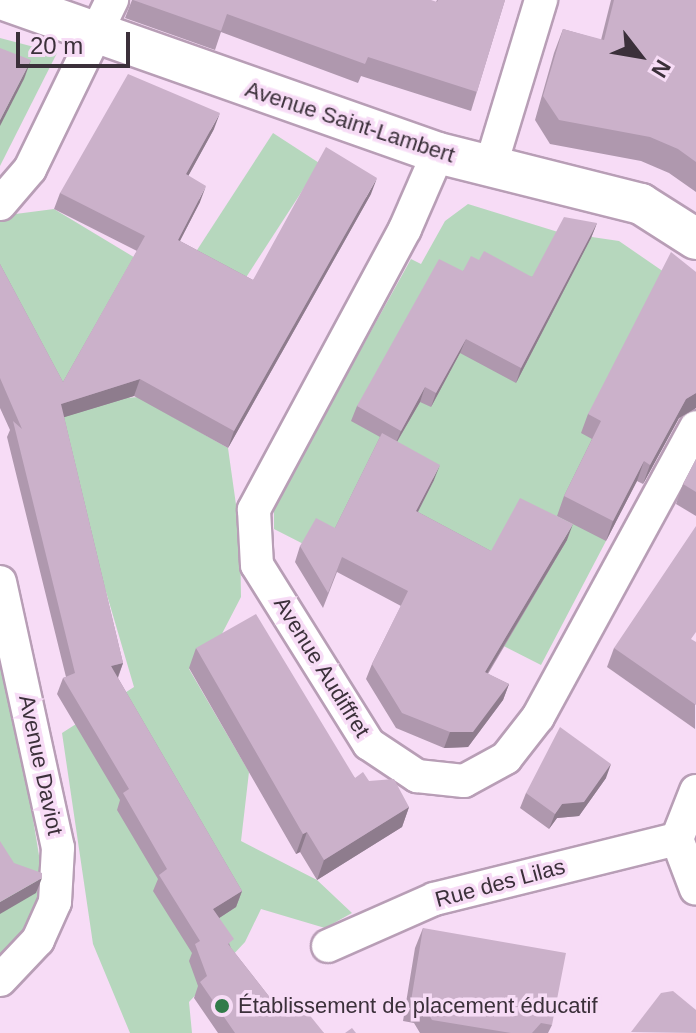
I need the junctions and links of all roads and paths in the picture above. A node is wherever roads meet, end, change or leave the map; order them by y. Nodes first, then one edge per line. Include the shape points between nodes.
1 (4, 0) edge
2 (112, 0) edge
3 (541, 0) edge
4 (96, 36) junction
5 (438, 153) junction
6 (490, 168) junction
7 (0, 204) edge
8 (696, 239) edge
9 (696, 427) edge
10 (0, 582) edge
11 (696, 791) edge
12 (677, 839) junction
13 (695, 888) edge
14 (328, 946) dead end
15 (0, 980) edge

1 - 4 street, Avenue Saint-Lambert
2 - 4 street
3 - 6 street
4 - 5 street, Avenue Saint-Lambert
4 - 7 street via 30,169
5 - 6 street, Avenue Saint-Lambert
5 - 9 street, Avenue Audiffret via 405,229 254,510 257,565 369,744 417,776 464,781 506,758 538,717
6 - 8 street, Avenue Saint-Lambert via 641,204
10 - 15 street, Avenue Daviot via 58,848 55,902 38,940
11 - 12 street
12 - 13 street
12 - 14 street, Rue des Lilas via 434,899

